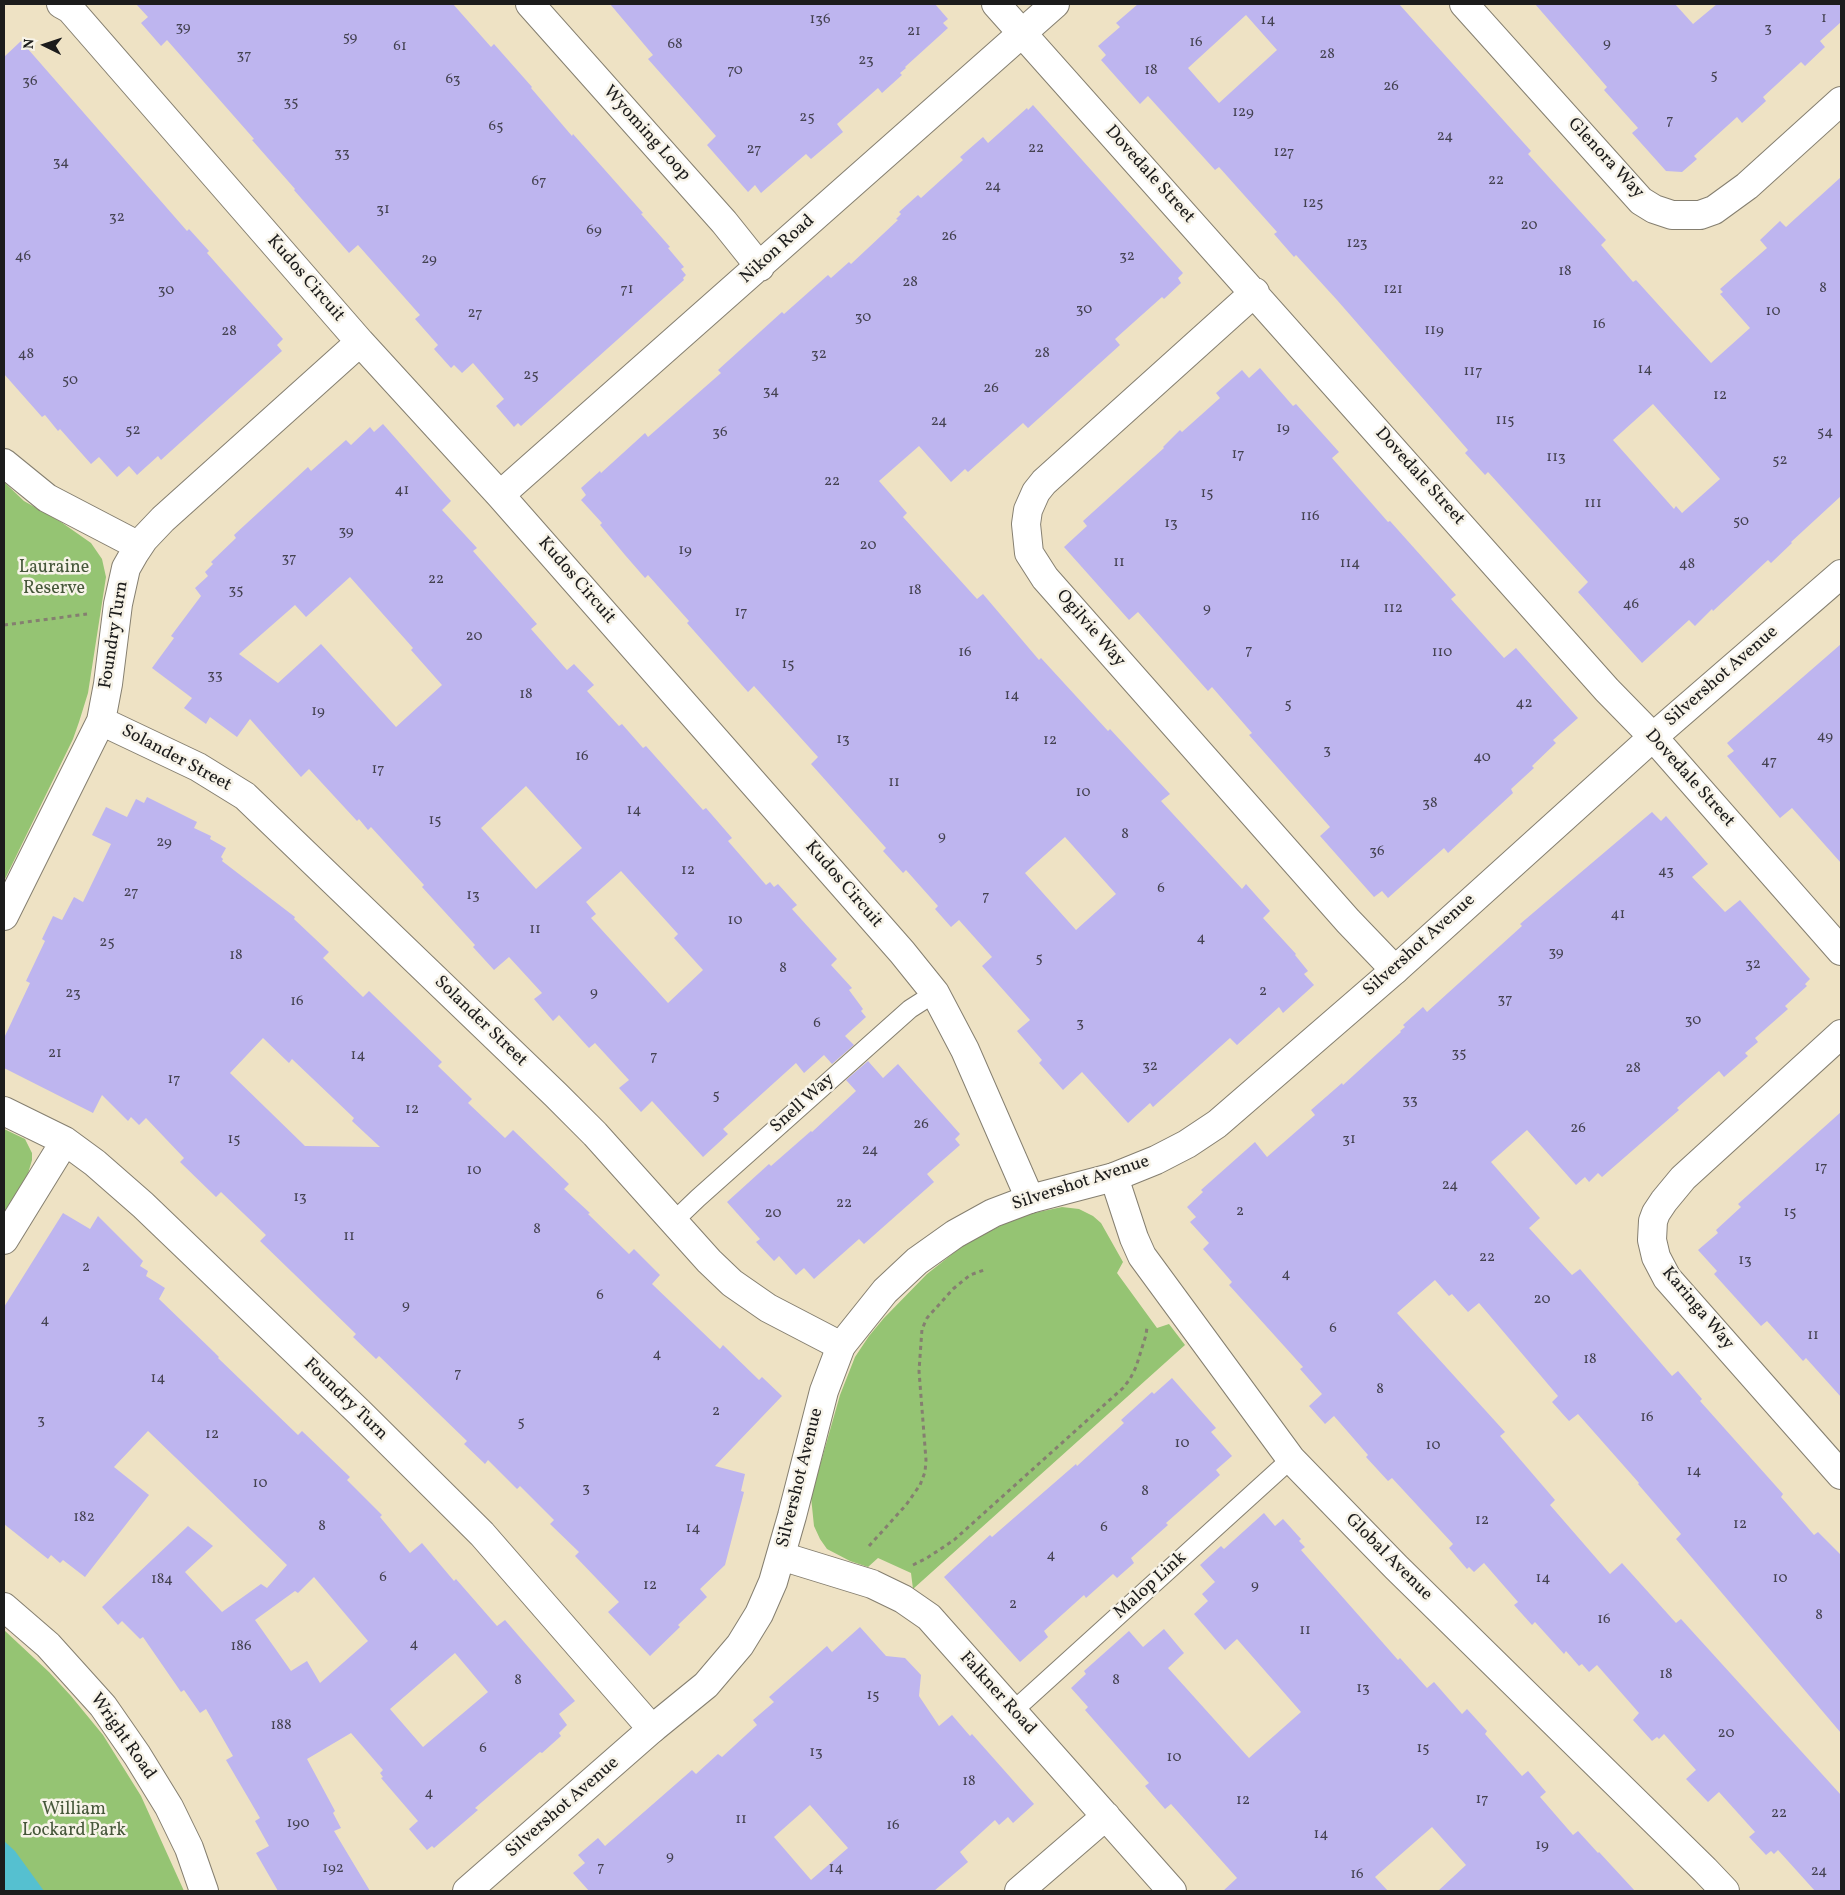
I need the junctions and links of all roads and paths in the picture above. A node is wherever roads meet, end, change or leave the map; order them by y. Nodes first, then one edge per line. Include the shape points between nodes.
1 (61, 4) edge
2 (530, 4) edge
3 (996, 4) edge
4 (1055, 4) edge
5 (1464, 4) edge
6 (1022, 33) junction
7 (1841, 101) edge
8 (760, 267) junction
9 (1255, 292) junction
10 (360, 342) junction
11 (4, 463) edge
12 (500, 495) junction
13 (139, 546) junction
14 (1841, 574) edge
15 (71, 615) dead end
16 (4, 625) edge
17 (101, 721) junction
18 (1652, 737) junction
19 (4, 916) edge
20 (1841, 951) edge
21 (1395, 970) junction
22 (935, 993) junction
23 (1841, 1034) edge
24 (4, 1111) edge
25 (65, 1140) junction
26 (1114, 1177) junction
27 (1030, 1199) junction
28 (674, 1221) junction
29 (4, 1240) edge
30 (984, 1270) dead end
31 (1147, 1327) dead end
32 (841, 1346) junction
33 (1291, 1459) junction
34 (1841, 1475) edge
35 (869, 1546) dead end
36 (782, 1556) junction
37 (913, 1565) dead end
38 (4, 1607) edge
39 (1012, 1712) junction
40 (652, 1729) junction
41 (1106, 1816) junction
42 (204, 1891) edge
43 (467, 1891) edge
44 (1019, 1891) edge
45 (1172, 1891) edge
46 (1725, 1891) edge

1 - 10 street, Kudos Circuit via 70,9
2 - 8 street, Wyoming Loop via 724,222
3 - 6 street, Dovedale Street
4 - 6 street, Nikon Road
5 - 7 street, Glenora Way via 1641,201 1672,215 1700,215 1714,210 1747,186
6 - 8 street, Nikon Road
6 - 9 street, Dovedale Street
8 - 12 street, Nikon Road
9 - 18 street, Dovedale Street
9 - 21 street, Ogilvie Way via 1036,492 1026,524 1029,553 1045,578
10 - 12 street, Kudos Circuit
10 - 13 street, Foundry Turn via 163,520
11 - 13 street via 47,498
12 - 22 street, Kudos Circuit
13 - 17 street, Foundry Turn via 126,568 118,604
14 - 18 street, Silvershot Avenue
15 - 16 path
17 - 19 street, Foundry Turn
17 - 28 street, Solander Street via 198,767 245,796 556,1095
18 - 20 street, Dovedale Street
18 - 21 street, Silvershot Avenue
21 - 26 street, Silvershot Avenue via 1217,1124 1156,1160
22 - 27 street, Kudos Circuit via 965,1050
22 - 28 lane, Snell Way via 910,1008
23 - 34 street, Karinga Way via 1683,1178 1656,1213 1652,1240 1656,1257 1667,1278
24 - 25 street, Foundry Turn
25 - 29 street
25 - 40 street, Foundry Turn via 143,1205 482,1534
26 - 27 street, Silvershot Avenue
26 - 33 street, Global Avenue via 1142,1256
27 - 32 street, Silvershot Avenue via 993,1213 954,1234 917,1261 885,1291
28 - 32 street, Solander Street via 732,1283 768,1308
30 - 35 path via 970,1275 953,1289 927,1318 922,1329 918,1371 925,1472 906,1505
31 - 37 path via 1136,1367 1123,1388 954,1540
32 - 36 street, Silvershot Avenue via 824,1391
33 - 39 lane, Malop Link
33 - 46 street, Global Avenue
36 - 39 street, Falkner Road via 872,1584 903,1599 929,1618
36 - 40 street, Silvershot Avenue via 759,1614 740,1645 706,1685
38 - 42 street, Wright Road via 59,1657 114,1722 169,1807 189,1848
39 - 41 street, Falkner Road
40 - 43 street, Silvershot Avenue
41 - 44 street
41 - 45 street, Falkner Road

